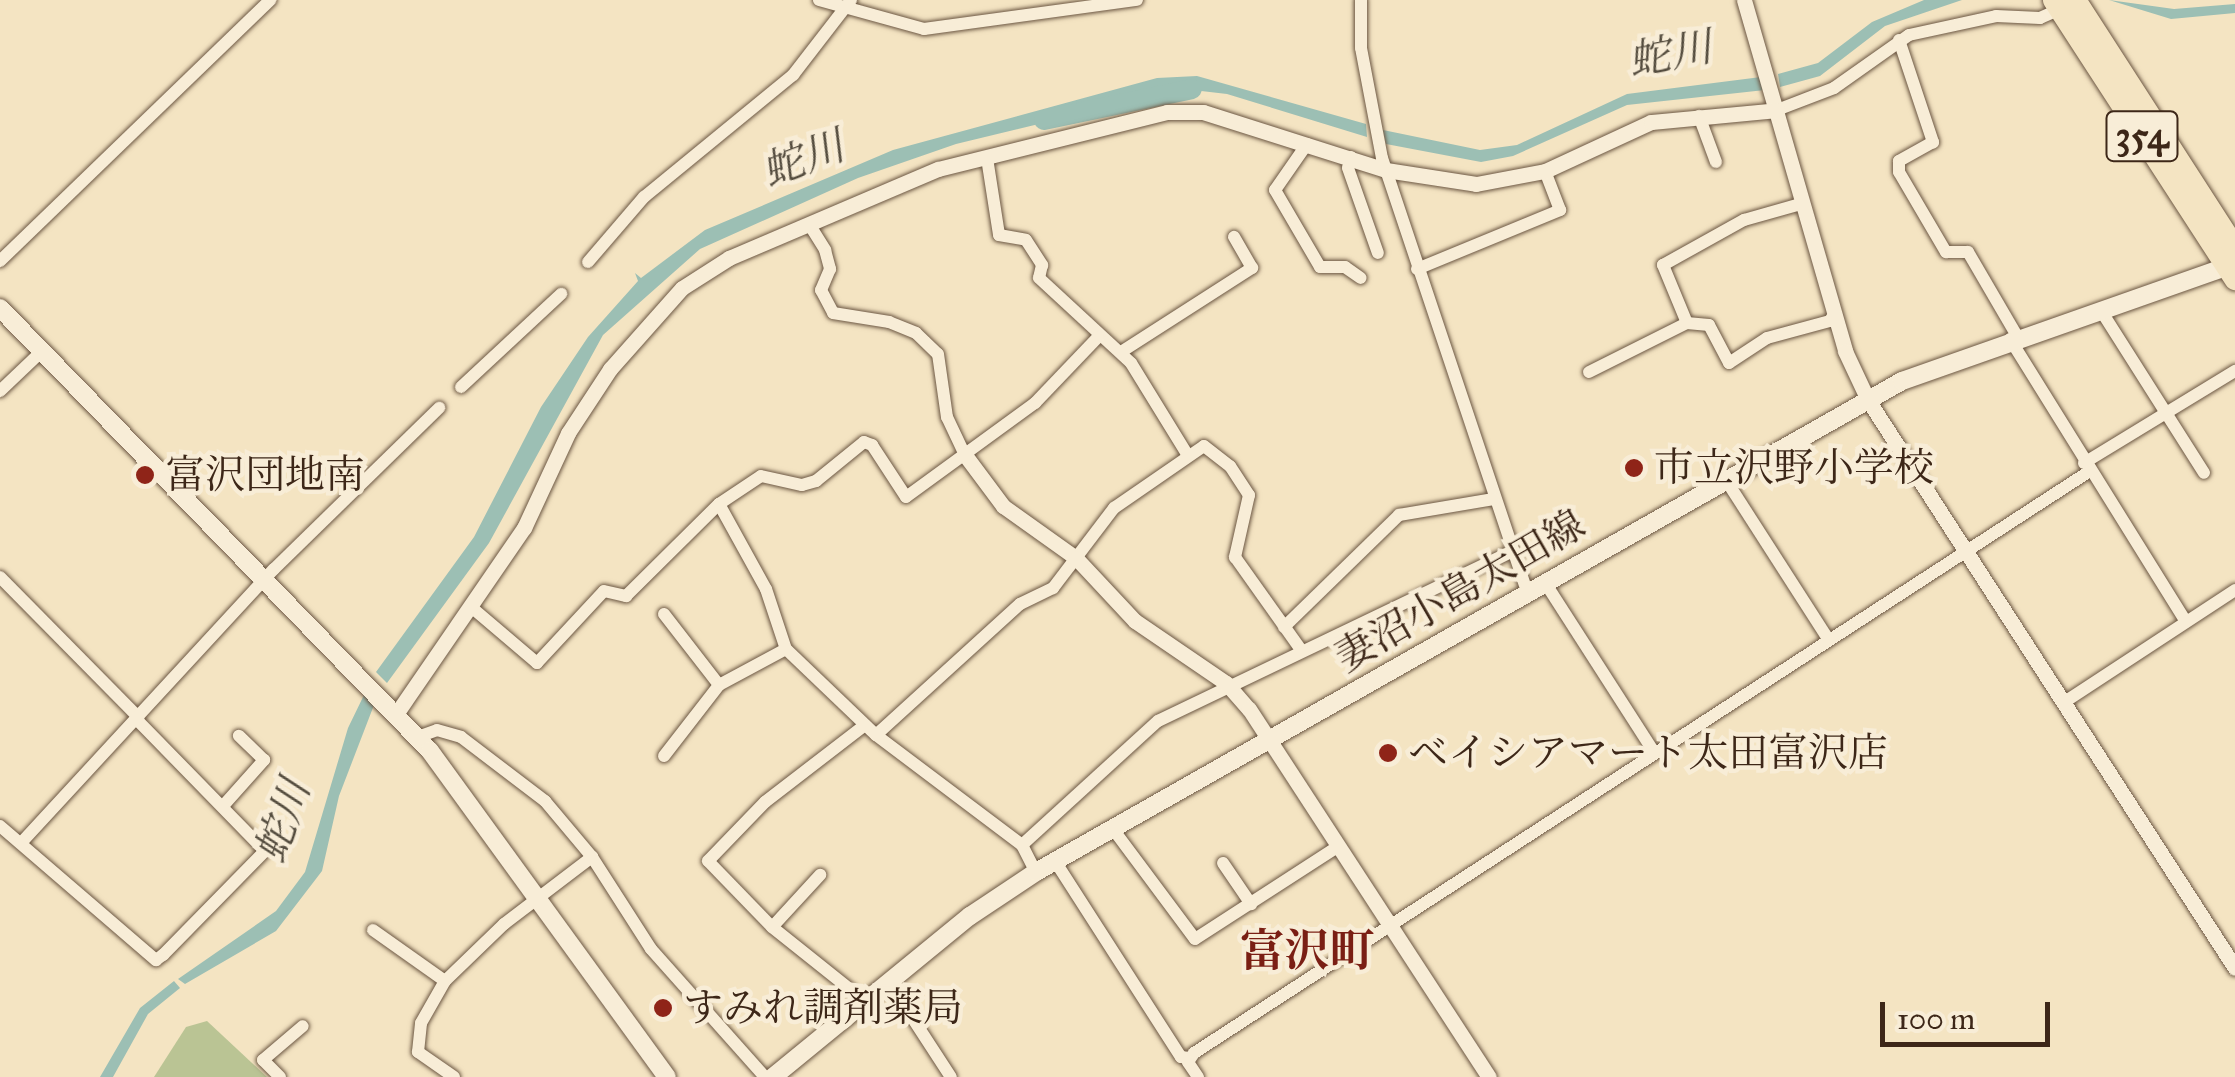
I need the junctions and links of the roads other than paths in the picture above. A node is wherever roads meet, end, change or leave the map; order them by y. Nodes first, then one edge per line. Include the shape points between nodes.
1 (270, 0) edge
2 (820, 0) edge
3 (1137, 0) edge
4 (1360, 0) edge
5 (1744, 0) edge
6 (845, 2) edge
7 (2066, 5) edge
8 (1899, 40) junction
9 (1776, 106) junction
10 (1698, 116) junction
11 (1307, 144) junction
12 (1351, 157) junction
13 (988, 158) junction
14 (1716, 162) dead end
15 (1384, 164) junction
16 (1546, 171) junction
17 (1804, 203) junction
18 (810, 224) junction
19 (1234, 237) dead end
20 (1378, 253) dead end
21 (0, 262) edge
22 (588, 262) dead end
23 (2233, 265) edge
24 (1417, 269) junction
25 (1361, 278) dead end
26 (561, 294) dead end
27 (0, 308) edge
28 (2100, 309) junction
29 (1834, 314) junction
30 (1688, 324) junction
31 (1098, 337) junction
32 (2014, 338) junction
33 (42, 351) junction
34 (1121, 352) junction
35 (2235, 371) edge
36 (1589, 372) dead end
37 (461, 387) dead end
38 (0, 392) edge
39 (1868, 400) junction
40 (439, 408) dead end
41 (2166, 413) junction
42 (1187, 454) junction
43 (965, 456) junction
44 (2087, 467) junction
45 (2204, 473) dead end
46 (1726, 480) junction
47 (1494, 498) junction
48 (719, 504) junction
49 (1513, 551) junction
50 (1964, 551) junction
51 (1076, 558) junction
52 (0, 577) edge
53 (264, 581) junction
54 (1546, 584) junction
55 (2235, 590) edge
56 (1528, 594) junction
57 (470, 606) junction
58 (664, 614) dead end
59 (2186, 622) junction
60 (1284, 626) junction
61 (1828, 639) junction
62 (786, 649) junction
63 (1301, 650) junction
64 (1226, 684) junction
65 (718, 685) junction
66 (2062, 703) junction
67 (392, 710) junction
68 (137, 718) junction
69 (864, 724) junction
70 (240, 736) dead end
71 (418, 736) junction
72 (876, 736) junction
73 (1271, 739) junction
74 (1654, 752) junction
75 (664, 756) dead end
76 (223, 806) junction
77 (0, 826) edge
78 (1112, 828) junction
79 (21, 842) junction
80 (1022, 845) junction
81 (1339, 846) junction
82 (592, 856) junction
83 (1054, 862) junction
84 (1223, 863) dead end
85 (1036, 872) junction
86 (820, 876) dead end
87 (542, 897) junction
88 (1251, 904) junction
89 (775, 924) junction
90 (1390, 924) junction
91 (373, 930) dead end
92 (2235, 968) edge
93 (445, 982) junction
94 (890, 982) junction
95 (866, 1002) junction
96 (303, 1026) dead end
97 (1189, 1058) junction
98 (280, 1077) edge
99 (454, 1077) edge
100 (667, 1077) edge
101 (765, 1077) edge
102 (773, 1077) edge
103 (951, 1077) edge
104 (1198, 1077) edge
105 (1488, 1077) edge

1 - 21 street
2 - 6 street
3 - 6 street via 924,29
4 - 15 street
5 - 9 street
6 - 22 street via 793,75 644,197
7 - 8 street via 2040,18 1968,20
7 - 23 highway, 354
8 - 9 street via 1834,88
8 - 32 street via 1933,145 1899,161 1898,172 1946,252 1968,252
9 - 10 street
9 - 17 street
10 - 14 street
10 - 16 street via 1642,124
11 - 12 street
11 - 13 street via 1182,110
11 - 25 street via 1275,190 1320,267 1345,266
12 - 15 street
12 - 20 street via 1348,168
13 - 18 street via 938,169
13 - 31 street via 999,235 1026,240 1042,266 1039,278 1054,297 1082,312
15 - 16 street via 1476,184
15 - 24 street
16 - 24 street via 1560,210
17 - 29 street
17 - 30 street via 1744,220 1663,265
18 - 43 street via 830,269 821,290 833,313 889,322 916,333 938,354 947,417
18 - 57 street via 697,276 628,344 568,433 524,528
19 - 34 street via 1252,268
23 - 28 main road, 妻沼小島太田線
24 - 47 street
26 - 37 street
27 - 33 main road
28 - 32 main road, 妻沼小島太田線
28 - 41 street
29 - 30 street via 1830,321 1768,338 1728,363 1709,326
29 - 39 street
30 - 36 street
31 - 34 street
31 - 43 street via 1035,402
32 - 39 main road, 妻沼小島太田線 via 1930,367
32 - 44 street
33 - 38 street
33 - 53 main road
34 - 42 street via 1152,388
35 - 41 street
39 - 46 main road, 妻沼小島太田線
39 - 50 street
40 - 53 street
41 - 44 street
41 - 45 street
42 - 51 street via 1114,508
42 - 60 street via 1212,448 1249,495 1235,557
43 - 48 street via 906,497 872,444 864,442 816,481 802,485 760,476
43 - 51 street via 1003,506
44 - 50 street
44 - 59 street
46 - 54 main road, 妻沼小島太田線
46 - 61 street
47 - 49 street
47 - 60 street via 1400,516
48 - 57 street via 626,596 604,591 537,664
48 - 62 street via 766,589
49 - 56 street
49 - 63 street
50 - 61 street
50 - 66 street
51 - 64 street via 1155,638
51 - 72 street via 1053,588 1020,604
52 - 68 street
53 - 67 main road
53 - 68 street
54 - 56 main road, 妻沼小島太田線
54 - 74 street
55 - 59 street
56 - 73 main road, 妻沼小島太田線
57 - 67 street
58 - 65 street
59 - 66 street
60 - 63 street
61 - 74 street
62 - 65 street
62 - 69 street
63 - 64 street
64 - 73 street
64 - 80 street via 1158,721
65 - 75 street
66 - 92 street
67 - 71 main road
68 - 76 street
68 - 79 street
69 - 72 street
69 - 89 street via 765,802 708,861
70 - 76 street via 264,760
71 - 82 street via 437,730 486,752 545,801
71 - 87 main road
72 - 80 street
73 - 78 main road, 妻沼小島太田線
73 - 81 street
74 - 90 street
76 - 79 street via 264,854 156,960
77 - 79 street
78 - 83 main road, 妻沼小島太田線
78 - 88 street via 1195,939
80 - 85 street
81 - 88 street
81 - 90 street
82 - 87 street
82 - 101 street via 651,948
83 - 85 main road, 妻沼小島太田線
83 - 97 street via 1182,1057
84 - 88 street
85 - 94 main road, 妻沼小島太田線
86 - 89 street
87 - 93 street
87 - 100 main road
89 - 95 street
90 - 97 street
90 - 105 street
91 - 93 street
93 - 99 street via 421,1023 418,1052
94 - 95 main road, 妻沼小島太田線
94 - 103 street
95 - 102 main road, 妻沼小島太田線
96 - 98 street via 263,1060
97 - 104 street

